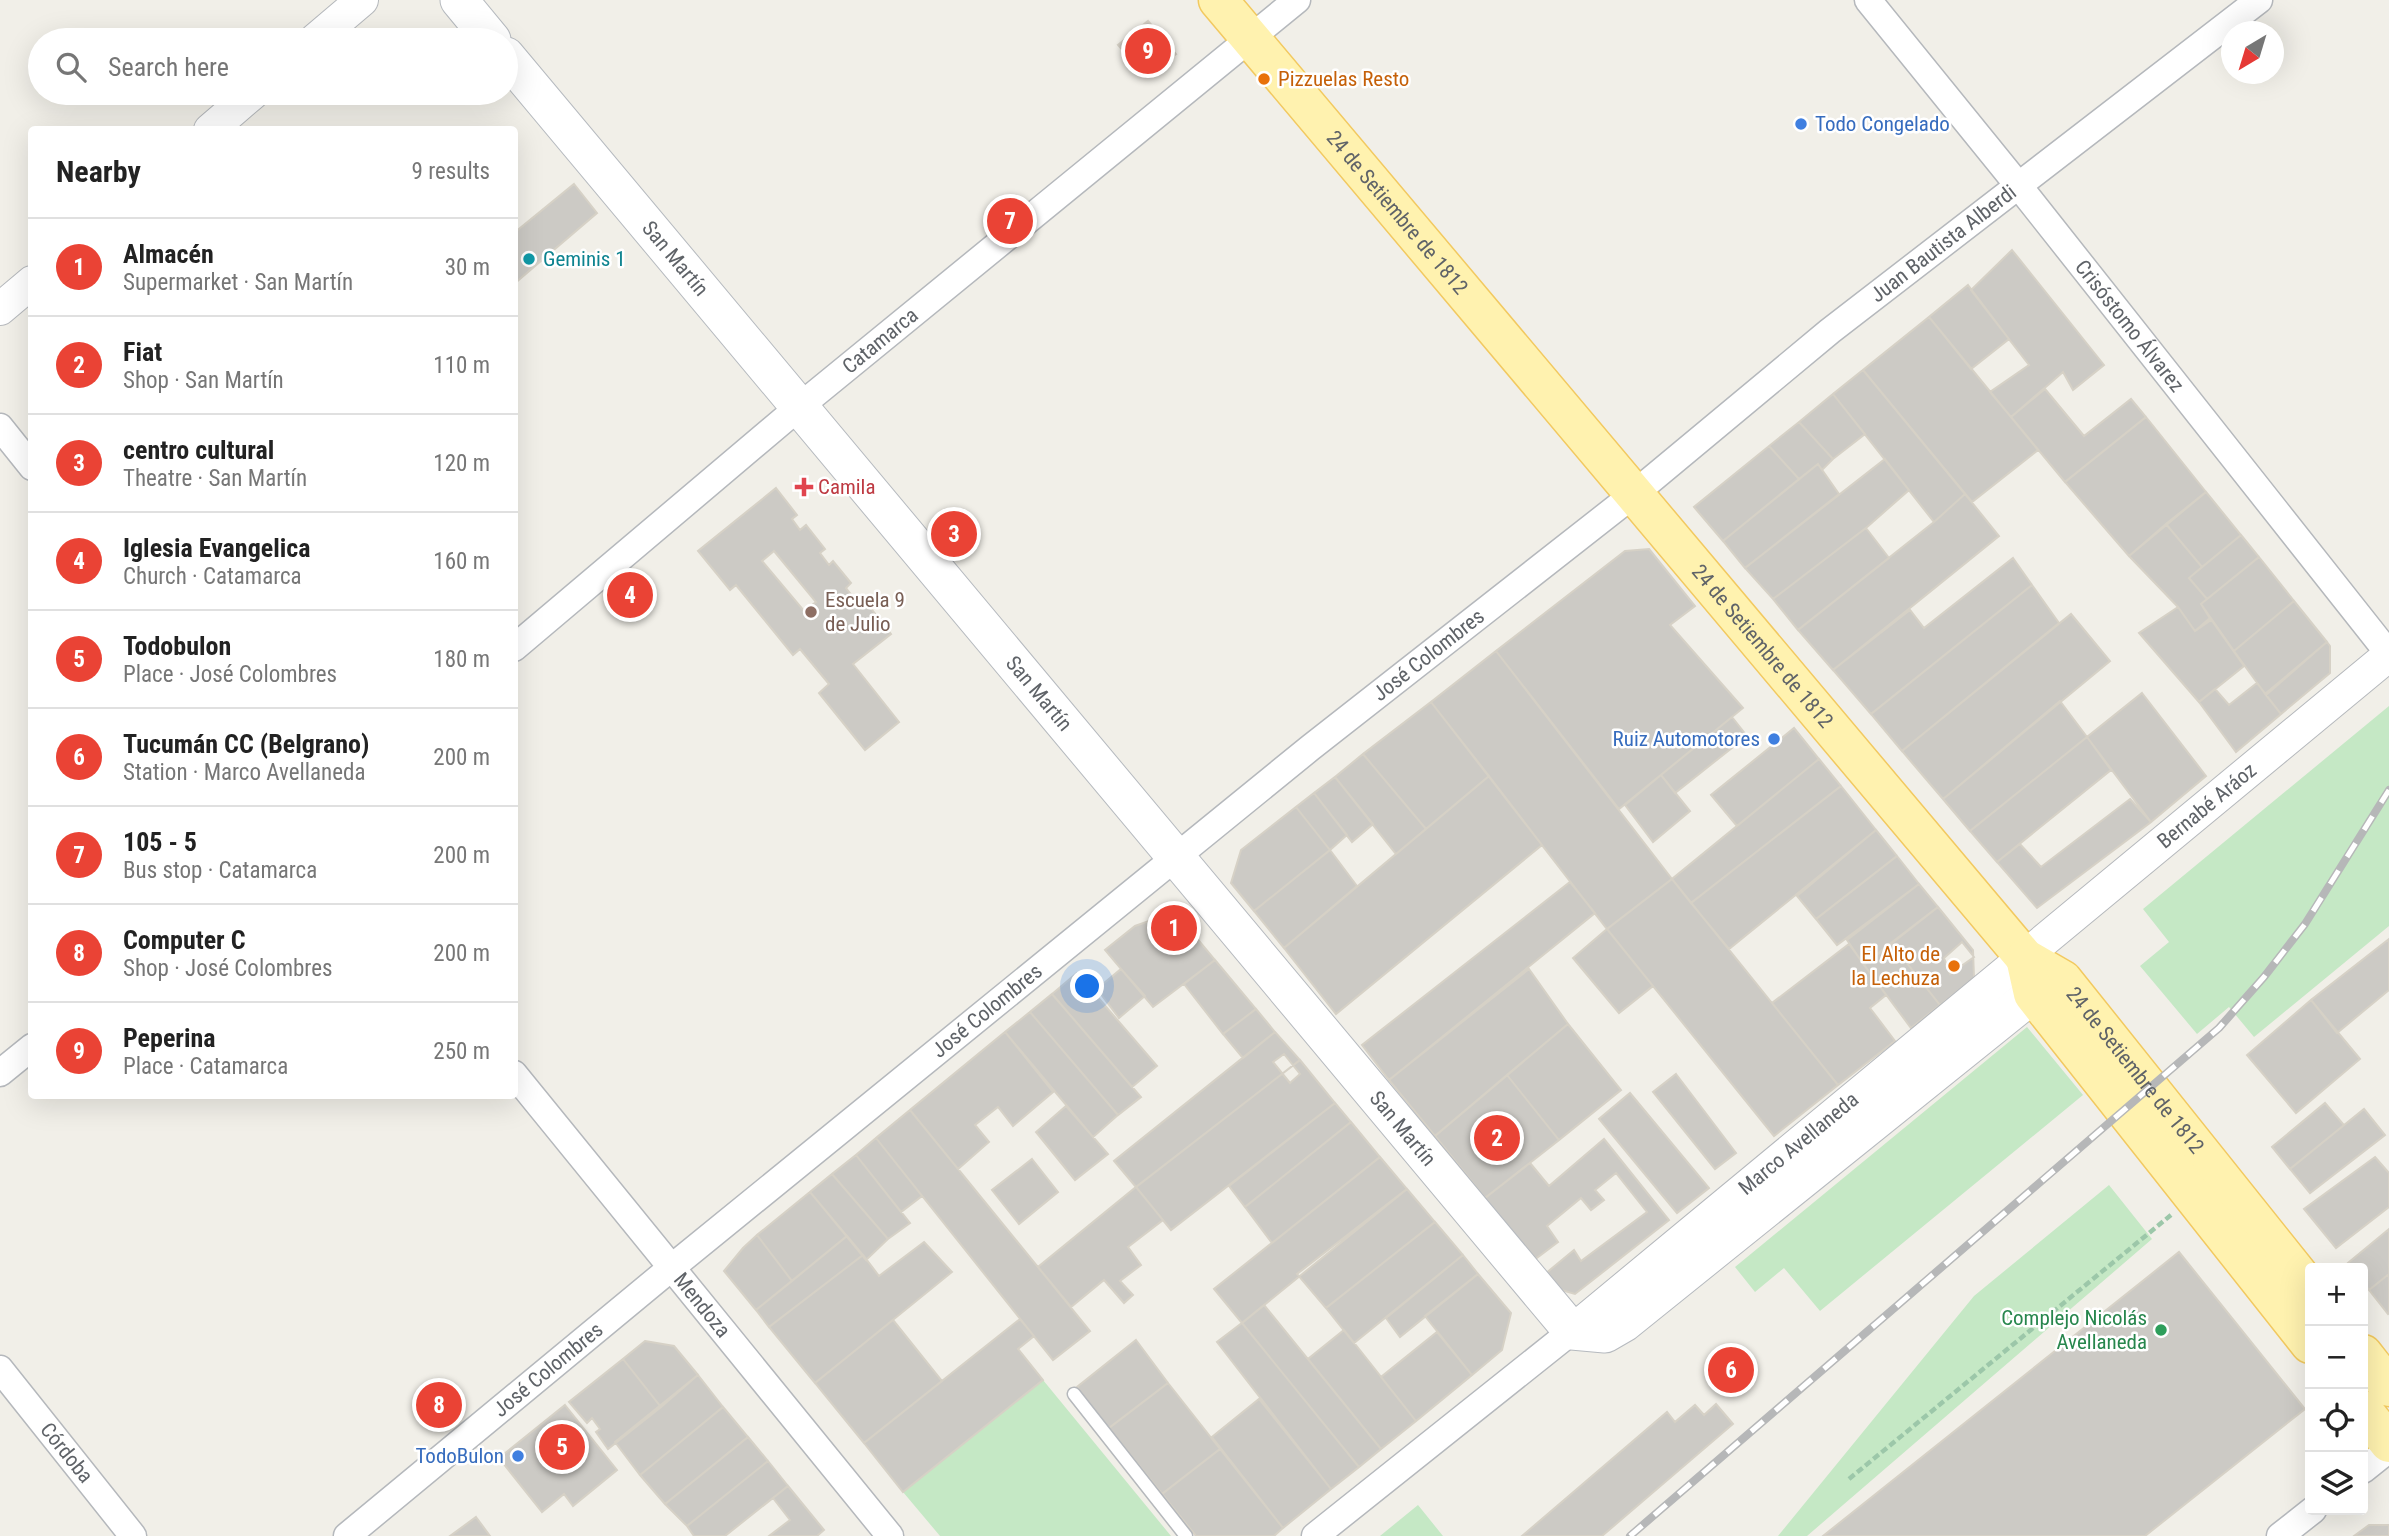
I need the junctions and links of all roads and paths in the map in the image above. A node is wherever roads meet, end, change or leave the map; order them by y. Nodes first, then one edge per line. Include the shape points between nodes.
1 (362, 0) edge
2 (458, 0) edge
3 (1218, 0) edge
4 (1297, 0) edge
5 (1868, 0) edge
6 (2259, 0) edge
7 (329, 28) edge
8 (482, 28) edge
9 (1250, 38) junction
10 (518, 70) edge
11 (239, 105) edge
12 (215, 126) edge
13 (2018, 185) junction
14 (28, 285) edge
15 (0, 309) edge
16 (799, 407) junction
17 (0, 427) edge
18 (28, 462) edge
19 (1634, 494) junction
20 (518, 645) edge
21 (2389, 655) edge
22 (1174, 858) junction
23 (2029, 976) junction
24 (28, 1050) edge
25 (0, 1073) edge
26 (518, 1079) edge
27 (2151, 1233) dead end
28 (671, 1268) junction
29 (2305, 1283) edge
30 (1572, 1331) junction
31 (2305, 1337) edge
32 (2368, 1360) edge
33 (0, 1369) edge
34 (2389, 1387) edge
35 (1074, 1394) dead end
36 (2368, 1416) edge
37 (2389, 1443) edge
38 (2389, 1449) edge
39 (2368, 1466) edge
40 (1849, 1479) dead end
41 (2307, 1515) edge
42 (133, 1536) edge
43 (347, 1536) edge
44 (890, 1536) edge
45 (1186, 1536) edge
46 (1315, 1536) edge
47 (2280, 1536) edge

1 - 7 street
2 - 8 main road
3 - 9 main road, 24 de Setiembre de 1812
4 - 9 street, Catamarca
5 - 13 street, Crisóstomo Álvarez
6 - 13 street, Juan Bautista Alberdi
9 - 16 street, Catamarca
9 - 19 main road, 24 de Setiembre de 1812
10 - 16 main road, San Martín
11 - 12 street
13 - 19 street, Juan Bautista Alberdi via 1830,331
13 - 21 street, Crisóstomo Álvarez
14 - 15 street
16 - 20 street, Catamarca
16 - 22 main road, San Martín
17 - 18 street
19 - 22 street, José Colombres
19 - 23 main road, 24 de Setiembre de 1812
21 - 23 street, Bernabé Aráoz
22 - 28 street, José Colombres
22 - 30 main road, San Martín
23 - 29 main road, 24 de Setiembre de 1812 via 2063,979
23 - 30 main road, Marco Avellaneda via 1624,1323 1605,1334
23 - 31 main road, 24 de Setiembre de 1812
24 - 25 street
26 - 28 street, Mendoza
27 - 40 path
28 - 43 street, José Colombres
28 - 44 street, Mendoza
30 - 46 street
32 - 34 main road
33 - 42 street, Córdoba
35 - 45 lane
36 - 37 main road
38 - 39 street
41 - 47 street

